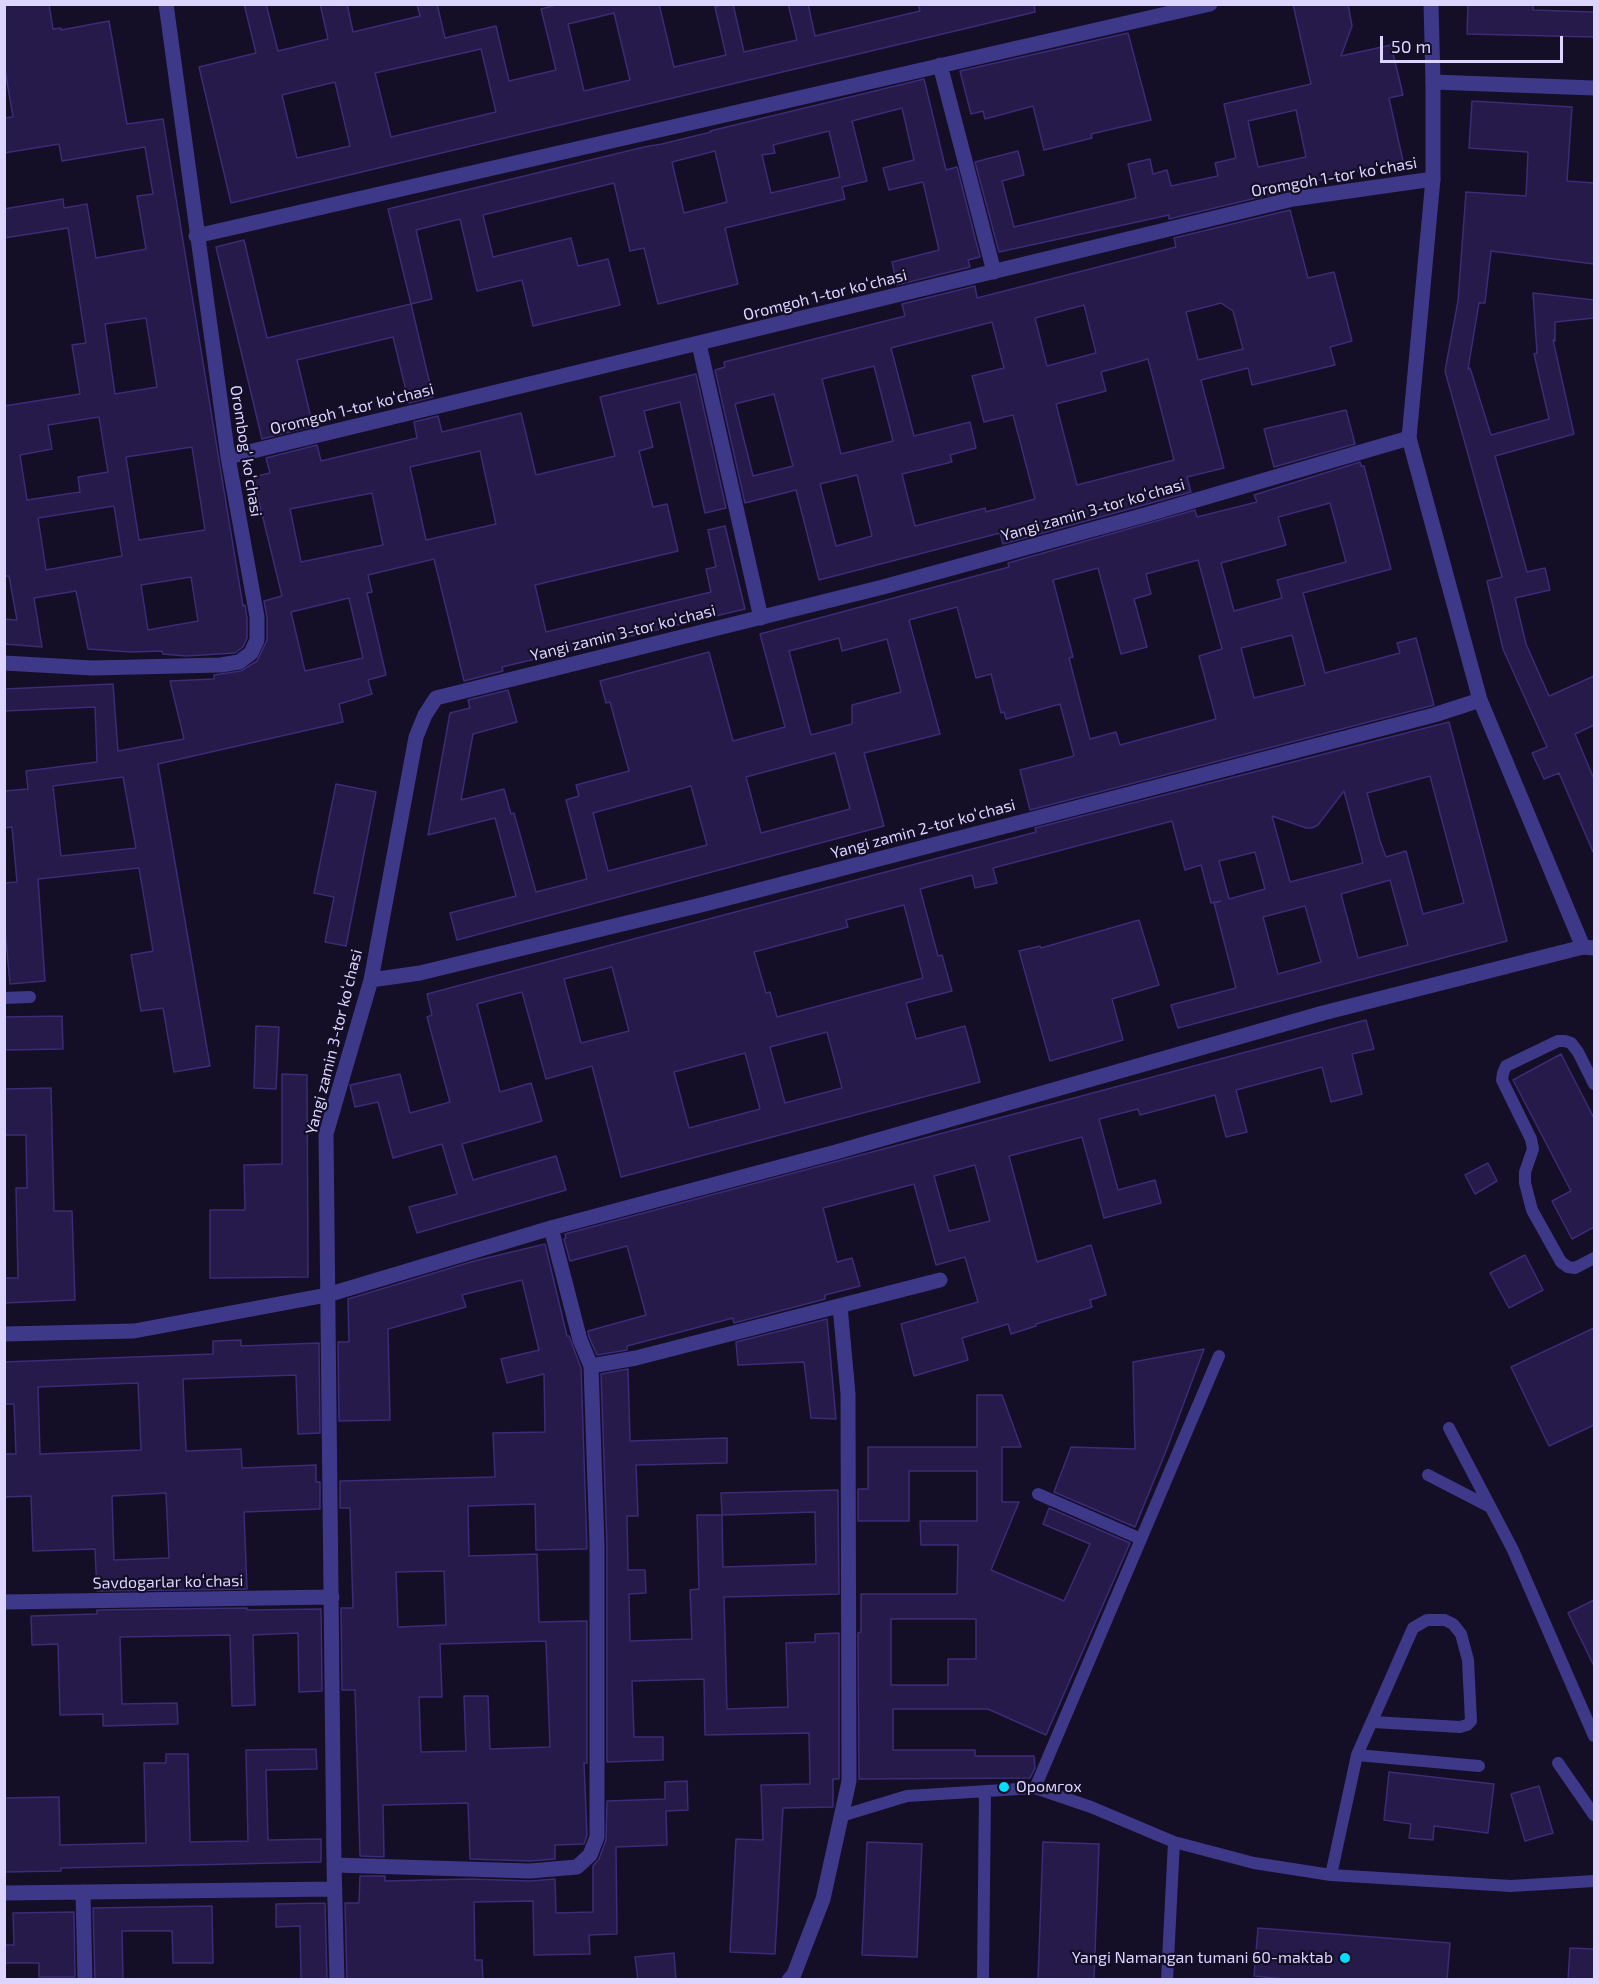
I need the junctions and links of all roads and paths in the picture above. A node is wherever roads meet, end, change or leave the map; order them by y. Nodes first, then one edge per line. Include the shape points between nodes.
1 (166, 4) edge
2 (1210, 4) edge
3 (1431, 4) edge
4 (940, 65) junction
5 (1433, 82) junction
6 (1594, 88) edge
7 (1433, 178) junction
8 (196, 236) junction
9 (994, 272) junction
10 (699, 344) junction
11 (1409, 438) junction
12 (228, 457) junction
13 (760, 618) junction
14 (4, 663) edge
15 (1480, 700) junction
16 (1589, 947) edge
17 (371, 980) junction
18 (30, 997) dead end
19 (4, 998) edge
20 (1594, 1084) edge
21 (551, 1228) junction
22 (1594, 1258) edge
23 (940, 1280) dead end
24 (327, 1295) junction
25 (840, 1306) junction
26 (4, 1334) edge
27 (1219, 1356) dead end
28 (591, 1366) junction
29 (1449, 1428) dead end
30 (1428, 1475) dead end
31 (1038, 1494) dead end
32 (1490, 1507) junction
33 (1141, 1539) junction
34 (332, 1597) junction
35 (4, 1602) edge
36 (1373, 1722) junction
37 (1594, 1736) edge
38 (1357, 1755) junction
39 (1558, 1763) dead end
40 (1479, 1766) dead end
41 (1035, 1788) junction
42 (985, 1792) junction
43 (1594, 1815) edge
44 (841, 1816) junction
45 (1174, 1842) junction
46 (334, 1865) junction
47 (1331, 1875) junction
48 (1594, 1881) edge
49 (335, 1889) junction
50 (83, 1892) junction
51 (4, 1893) edge
52 (85, 1980) edge
53 (337, 1980) edge
54 (789, 1980) edge
55 (983, 1980) edge
56 (1167, 1980) edge

1 - 8 street, Orombogʻ koʻchasi
2 - 4 street
3 - 5 street
4 - 8 street
4 - 9 street
5 - 6 street
5 - 7 street
7 - 9 street, Oromgoh 1-tor koʻchasi via 1293,199
7 - 11 street
8 - 12 street, Orombogʻ koʻchasi
9 - 10 street, Oromgoh 1-tor koʻchasi
10 - 12 street, Oromgoh 1-tor koʻchasi
10 - 13 street
11 - 13 street, Yangi zamin 3-tor koʻchasi via 1133,518
11 - 15 street
12 - 14 street, Orombogʻ koʻchasi via 257,617 257,640 251,653 239,662 221,665 92,668
13 - 17 street, Yangi zamin 3-tor koʻchasi via 436,698 416,737
15 - 16 street
15 - 17 street, Yangi zamin 2-tor koʻchasi via 705,904 420,973
16 - 21 street via 1323,1013 848,1149
17 - 24 street, Yangi zamin 3-tor koʻchasi via 326,1134
18 - 19 lane
20 - 22 lane via 1578,1052 1565,1041 1506,1066 1502,1080 1531,1138 1533,1149 1525,1183 1532,1210 1561,1262 1575,1268
21 - 24 street
21 - 28 street via 580,1340
23 - 25 street
24 - 26 street via 134,1331
24 - 34 street
25 - 28 street
25 - 44 street via 848,1394 849,1781
27 - 33 lane
28 - 46 street via 597,1545 597,1837 590,1855 577,1867 530,1871
29 - 32 lane
30 - 32 lane
31 - 33 lane
32 - 37 lane via 1513,1550
33 - 41 lane
34 - 35 street, Savdogarlar koʻchasi
34 - 46 street
36 - 36 lane via 1413,1629 1427,1620 1454,1624 1468,1660 1471,1721 1460,1727
36 - 38 lane
38 - 40 lane
38 - 47 lane
39 - 43 lane
41 - 42 lane
41 - 45 lane
42 - 44 lane via 907,1796
42 - 55 lane
44 - 54 street via 823,1899
45 - 47 lane via 1254,1863
45 - 56 lane
46 - 49 street
47 - 48 lane via 1511,1886
49 - 50 street
49 - 53 street
50 - 51 street
50 - 52 street

